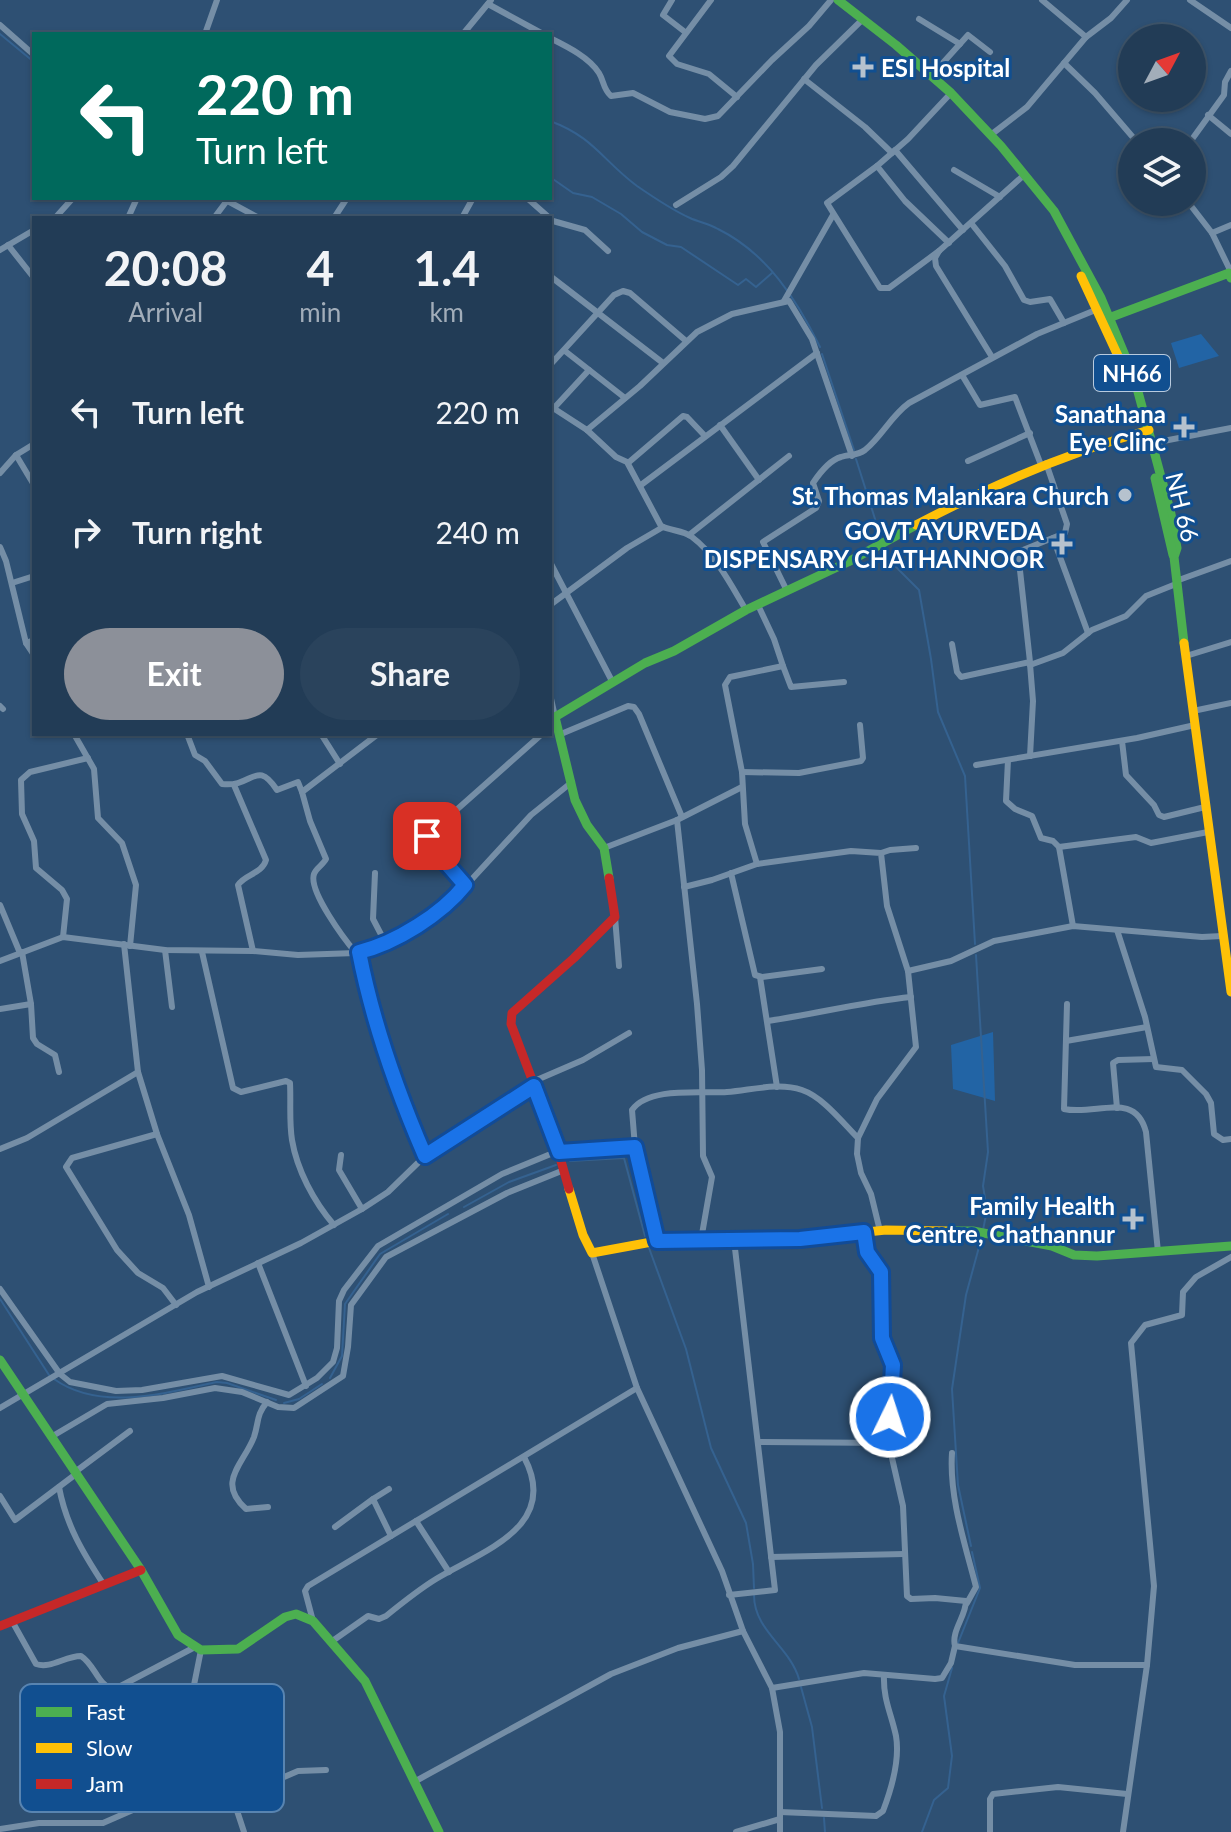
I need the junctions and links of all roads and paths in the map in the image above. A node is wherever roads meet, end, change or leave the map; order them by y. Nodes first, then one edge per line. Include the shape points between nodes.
1 (217, 0) edge
2 (672, 0) edge
3 (711, 0) edge
4 (831, 0) edge
5 (838, 0) edge
6 (1042, 0) edge
7 (1127, 0) edge
8 (1190, 0) edge
9 (490, 2) edge
10 (863, 19) junction
11 (919, 19) dead end
12 (0, 25) edge
13 (1231, 28) edge
14 (206, 32) edge
15 (465, 32) edge
16 (540, 32) edge
17 (685, 32) junction
18 (1086, 37) junction
19 (552, 39) edge
20 (960, 44) junction
21 (990, 52) dead end
22 (32, 53) edge
23 (1064, 63) junction
24 (1231, 71) edge
25 (932, 75) junction
26 (804, 79) junction
27 (951, 93) junction
28 (737, 97) junction
29 (1208, 115) junction
30 (1125, 128) edge
31 (1199, 128) edge
32 (992, 134) junction
33 (1231, 134) edge
34 (893, 152) junction
35 (877, 166) junction
36 (954, 170) dead end
37 (1025, 174) junction
38 (1000, 197) junction
39 (71, 200) edge
40 (224, 200) edge
41 (529, 200) edge
42 (676, 205) dead end
43 (833, 215) junction
44 (57, 216) edge
45 (255, 216) edge
46 (547, 216) edge
47 (1199, 216) edge
48 (552, 220) edge
49 (971, 223) junction
50 (1231, 225) edge
51 (963, 230) junction
52 (32, 231) edge
53 (1212, 233) junction
54 (949, 243) junction
55 (8, 245) junction
56 (0, 250) edge
57 (608, 251) dead end
58 (939, 251) junction
59 (1230, 274) edge
60 (32, 275) edge
61 (552, 277) edge
62 (784, 301) junction
63 (1101, 308) junction
64 (599, 312) junction
65 (1106, 319) junction
66 (1064, 323) junction
67 (686, 341) junction
68 (565, 351) junction
69 (817, 353) junction
70 (992, 357) junction
71 (552, 363) edge
72 (663, 363) junction
73 (589, 370) junction
74 (962, 375) junction
75 (625, 398) junction
76 (552, 407) edge
77 (720, 425) junction
78 (1231, 428) edge
79 (587, 430) junction
80 (1146, 431) junction
81 (1030, 433) junction
82 (705, 436) junction
83 (1153, 443) junction
84 (32, 445) edge
85 (16, 455) junction
86 (789, 456) dead end
87 (852, 456) junction
88 (968, 461) dead end
89 (628, 463) junction
90 (1044, 464) junction
91 (0, 473) edge
92 (759, 480) junction
93 (32, 482) edge
94 (641, 485) junction
95 (663, 527) junction
96 (689, 535) junction
97 (1053, 538) junction
98 (0, 547) edge
99 (1174, 557) junction
100 (1231, 561) edge
101 (3, 563) edge
102 (552, 566) edge
103 (32, 577) edge
104 (1176, 582) junction
105 (12, 583) junction
106 (787, 591) junction
107 (564, 593) junction
108 (552, 603) edge
109 (758, 605) junction
110 (746, 610) junction
111 (1088, 633) junction
112 (32, 641) edge
113 (1231, 642) edge
114 (26, 643) junction
115 (952, 644) dead end
116 (32, 652) edge
117 (1186, 656) junction
118 (1030, 664) junction
119 (783, 666) junction
120 (844, 682) dead end
121 (613, 683) junction
122 (1231, 703) edge
123 (1193, 711) junction
124 (553, 718) edge
125 (860, 725) dead end
126 (1195, 725) junction
127 (561, 734) junction
128 (75, 736) edge
129 (188, 736) edge
130 (322, 736) edge
131 (375, 736) edge
132 (540, 736) edge
133 (1122, 741) junction
134 (1030, 756) junction
135 (88, 758) junction
136 (1008, 760) junction
137 (340, 764) junction
138 (976, 765) dead end
139 (742, 772) junction
140 (572, 782) junction
141 (234, 785) junction
142 (742, 787) junction
143 (302, 792) junction
144 (1205, 807) junction
145 (680, 819) junction
146 (1208, 832) junction
147 (1059, 847) junction
148 (604, 848) junction
149 (916, 848) dead end
150 (881, 853) junction
151 (757, 864) junction
152 (375, 873) dead end
153 (731, 873) junction
154 (465, 885) junction
155 (684, 887) junction
156 (0, 905) edge
157 (615, 917) junction
158 (1073, 926) junction
159 (1117, 930) junction
160 (63, 937) junction
161 (1225, 941) edge
162 (385, 942) junction
163 (127, 945) junction
164 (165, 950) junction
165 (253, 951) junction
166 (202, 952) junction
167 (358, 952) junction
168 (21, 953) junction
169 (0, 961) edge
170 (619, 966) dead end
171 (822, 969) dead end
172 (908, 971) junction
173 (760, 977) junction
174 (1231, 992) edge
175 (911, 997) junction
176 (31, 1004) junction
177 (1067, 1004) dead end
178 (172, 1007) dead end
179 (0, 1009) edge
180 (768, 1021) junction
181 (1147, 1027) junction
182 (629, 1033) dead end
183 (1066, 1041) junction
184 (1154, 1059) junction
185 (59, 1072) dead end
186 (138, 1072) junction
187 (533, 1084) junction
188 (777, 1087) junction
189 (703, 1093) junction
190 (1117, 1108) junction
191 (157, 1134) junction
192 (858, 1138) junction
193 (1231, 1139) edge
194 (635, 1147) junction
195 (0, 1149) edge
196 (559, 1152) junction
197 (341, 1155) dead end
198 (425, 1156) junction
199 (564, 1170) junction
200 (453, 1203) junction
201 (362, 1209) junction
202 (459, 1216) junction
203 (334, 1225) junction
204 (880, 1231) junction
205 (864, 1232) junction
206 (701, 1240) junction
207 (734, 1240) junction
208 (657, 1241) junction
209 (1231, 1246) edge
210 (1158, 1252) junction
211 (592, 1253) junction
212 (1231, 1257) edge
213 (258, 1263) junction
214 (209, 1287) junction
215 (0, 1289) edge
216 (176, 1305) junction
217 (0, 1360) edge
218 (59, 1374) junction
219 (322, 1376) junction
220 (330, 1385) junction
221 (306, 1386) junction
222 (637, 1388) junction
223 (23, 1395) junction
224 (281, 1400) junction
225 (267, 1402) junction
226 (0, 1408) edge
227 (130, 1431) dead end
228 (51, 1437) junction
229 (758, 1442) junction
230 (891, 1443) junction
231 (952, 1453) dead end
232 (524, 1457) junction
233 (76, 1473) junction
234 (59, 1487) junction
235 (389, 1489) dead end
236 (0, 1496) edge
237 (373, 1499) junction
238 (268, 1507) dead end
239 (416, 1521) junction
240 (335, 1527) dead end
241 (391, 1536) junction
242 (904, 1554) junction
243 (771, 1557) junction
244 (141, 1570) junction
245 (449, 1572) junction
246 (104, 1585) junction
247 (729, 1595) junction
248 (967, 1603) junction
249 (12, 1621) junction
250 (313, 1621) junction
251 (0, 1626) edge
252 (743, 1631) junction
253 (331, 1642) junction
254 (955, 1646) junction
255 (198, 1649) junction
256 (1147, 1665) junction
257 (884, 1675) junction
258 (102, 1684) edge
259 (125, 1684) edge
260 (194, 1684) edge
261 (772, 1688) junction
262 (326, 1770) dead end
263 (284, 1777) edge
264 (414, 1782) junction
265 (1127, 1794) junction
266 (128, 1812) edge
267 (237, 1812) edge
268 (780, 1816) junction
269 (103, 1823) junction
270 (0, 1829) edge
271 (434, 1830) edge
272 (106, 1832) edge
273 (244, 1832) edge
274 (736, 1832) edge
275 (780, 1832) edge
276 (990, 1832) edge
277 (1123, 1832) edge

1 - 14 street
2 - 17 street via 663,15
3 - 17 street
4 - 28 street
5 - 10 main road, NH 66 / NH66
6 - 18 street
7 - 18 street
8 - 13 street
9 - 15 street
9 - 16 street
10 - 25 main road, NH 66 / NH66
10 - 26 street
11 - 20 street
12 - 22 street
17 - 28 street via 670,59 709,74
18 - 23 street
19 - 28 street via 597,71 611,96 633,93 670,112 705,119 718,116
20 - 21 street via 970,35
20 - 25 street
23 - 30 street
23 - 32 street via 1027,107
24 - 29 street via 1224,95
25 - 27 main road, NH 66 / NH66
26 - 34 street
26 - 42 street via 733,166
27 - 32 main road, NH 66 / NH66
27 - 34 street
29 - 31 street
29 - 33 street
32 - 37 main road, NH 66 / NH66
34 - 35 street
34 - 51 street
35 - 43 street via 827,200
35 - 54 street
36 - 38 street
37 - 38 street
37 - 63 main road, NH 66 / NH66
38 - 49 street
39 - 44 street
40 - 45 street
41 - 46 street
43 - 58 street via 880,288 889,288
43 - 62 street
47 - 53 street
48 - 57 street via 585,230
49 - 51 street
49 - 66 street via 1024,300 1050,299
50 - 53 street
51 - 54 street
52 - 55 street
53 - 59 street
54 - 58 street
55 - 56 street
55 - 60 street
58 - 70 street via 936,266
59 - 65 main road
61 - 64 street
62 - 67 street via 732,314
62 - 69 street via 800,315
63 - 65 main road, NH 66 / NH66
63 - 66 street
64 - 67 street via 614,295 627,292
64 - 68 street
64 - 72 street
65 - 80 main road, NH 66 / NH66
66 - 70 street
67 - 72 street
68 - 71 street
68 - 73 street
69 - 77 street
69 - 87 street
70 - 74 street
72 - 75 street
73 - 75 street
73 - 76 street
74 - 81 street via 980,405 1015,397
74 - 87 street via 906,405 864,451
75 - 79 street
76 - 79 street
77 - 82 street
77 - 92 street
78 - 83 street
79 - 89 street
80 - 83 main road, NH 66 / NH66
80 - 90 main road
80 - 99 main road, NH 66 / NH66
81 - 88 street
81 - 90 street
82 - 89 street via 681,417
82 - 94 street
83 - 99 main road, NH 66 / NH66 via 1171,514
84 - 85 street
85 - 91 street
85 - 93 street
86 - 92 street
87 - 106 street via 839,457 814,480 816,508 763,542
89 - 94 street
90 - 97 street via 1067,524 1065,533
90 - 106 main road
92 - 96 street
94 - 95 street
95 - 96 street
95 - 107 street
96 - 110 street via 718,566
97 - 111 street
97 - 118 street via 1018,552
98 - 101 street
99 - 104 main road, NH66
100 - 104 street
101 - 105 street
102 - 107 street
103 - 105 street
104 - 111 street via 1146,596 1126,616
104 - 117 main road, NH66
105 - 114 street
106 - 109 main road
107 - 108 street
107 - 121 street
109 - 110 main road
109 - 119 street
110 - 121 main road
111 - 118 street via 1063,653
112 - 114 street
113 - 117 street
114 - 116 street
115 - 118 street via 961,677
117 - 123 main road, NH66
118 - 134 street
119 - 120 street via 791,687
119 - 139 street via 730,677 725,683
121 - 124 main road
122 - 123 street
123 - 126 main road, NH66
124 - 127 main road
125 - 139 street via 861,761 799,773
126 - 133 street
126 - 144 main road, NH66
127 - 140 main road
127 - 145 street via 634,707
128 - 135 street
129 - 141 street via 191,749 218,781
130 - 137 street
131 - 137 street
132 - 154 street via 427,836
133 - 134 street
133 - 144 street via 1126,775 1159,815
134 - 136 street
135 - 160 street via 27,773 21,780 22,814 34,841 36,868 67,899
135 - 163 street via 98,818 122,843 136,885
136 - 138 street
136 - 147 street via 1006,801 1032,816 1041,838
137 - 143 street
139 - 142 street
140 - 148 main road via 587,825
140 - 154 street via 531,815
141 - 143 street via 263,774 277,790 298,782
141 - 165 street via 266,860 262,869 238,885
142 - 145 street
142 - 151 street via 745,824
143 - 167 street via 326,859 314,873 314,882 336,928
144 - 146 main road, NH66
145 - 148 street
145 - 155 street
146 - 147 street via 1151,843 1136,837
146 - 161 main road, NH66
147 - 158 street
148 - 157 main road
149 - 150 street
150 - 151 street via 851,851
150 - 172 street via 887,906
151 - 153 street
152 - 162 street via 373,919
153 - 155 street
153 - 173 street via 753,970
154 - 162 street via 443,909
155 - 189 street
156 - 168 street
157 - 170 street
157 - 187 main road via 512,1013 511,1024
158 - 159 street
158 - 172 street via 994,941 951,961
159 - 161 street
159 - 181 street
160 - 163 street
160 - 168 street
161 - 174 main road, NH66
162 - 167 street
163 - 164 street
163 - 186 street
164 - 166 street
164 - 178 street
165 - 166 street
165 - 167 street
166 - 203 street via 233,1088 241,1092 290,1083 295,1152 316,1203
167 - 198 street via 384,1055
168 - 169 street
168 - 176 street
171 - 173 street
172 - 175 street
173 - 180 street
175 - 180 street
175 - 192 street via 916,1047 877,1099
176 - 179 street
176 - 185 street via 35,1042 55,1055
177 - 183 street
180 - 188 street
181 - 183 street
181 - 184 street
182 - 187 street
183 - 190 street via 1064,1109
184 - 190 street via 1114,1061
184 - 193 street via 1157,1069 1178,1068 1188,1074 1209,1097 1214,1134
186 - 191 street
186 - 195 street
187 - 196 main road
187 - 198 street
188 - 189 street
188 - 192 street via 812,1095
189 - 194 street via 669,1094 635,1105
189 - 206 street via 703,1156 712,1177
190 - 210 street via 1137,1111 1145,1126
191 - 214 street via 189,1215
191 - 216 street via 72,1158 66,1167 117,1250
192 - 204 street via 861,1173
194 - 196 street
194 - 208 street
196 - 199 main road
196 - 200 street via 527,1162
197 - 201 street via 339,1170
198 - 201 street
199 - 202 street
199 - 211 main road
200 - 202 street
200 - 219 street via 378,1246 344,1290 337,1354
201 - 203 street
202 - 220 street via 386,1257 351,1305 346,1370
203 - 213 street
204 - 205 main road
204 - 210 main road via 973,1231 1074,1255
205 - 207 main road
205 - 230 street via 867,1252 881,1272 882,1338 893,1365
206 - 207 main road
206 - 208 main road
207 - 229 street
208 - 211 main road
209 - 210 main road
211 - 222 street
212 - 256 street via 1196,1277 1183,1292 1182,1315 1145,1325 1131,1343 1154,1586
213 - 214 street
213 - 221 street
214 - 216 street
215 - 218 street
216 - 218 street
217 - 223 main road
218 - 223 street
218 - 224 street via 102,1390 142,1390 222,1376
219 - 220 street
219 - 221 street
220 - 224 street via 294,1408
221 - 224 street
222 - 232 street
222 - 247 street
223 - 226 street
223 - 228 main road
224 - 225 street
225 - 228 street via 226,1388 114,1403
225 - 238 street via 231,1479 234,1498 246,1509
227 - 233 street
228 - 233 main road
229 - 230 street
229 - 243 street
230 - 242 street via 903,1506
231 - 248 street via 952,1488 976,1587
232 - 239 street
232 - 245 street via 533,1480 525,1520 509,1538
233 - 234 street
233 - 244 main road
234 - 236 street via 15,1520
234 - 246 street via 74,1537
235 - 237 street
237 - 240 street
237 - 241 street
239 - 241 street
239 - 245 street
241 - 250 street via 308,1586
242 - 243 street
242 - 248 street via 908,1599
243 - 247 street via 775,1590
244 - 246 main road
244 - 255 main road via 178,1635
245 - 253 street via 386,1616 368,1616
246 - 249 main road
247 - 252 street
248 - 254 street
249 - 251 main road
249 - 258 street via 36,1664 81,1656
250 - 253 main road
250 - 255 main road via 296,1614 238,1649
252 - 261 street
252 - 264 street via 611,1674
253 - 264 main road via 365,1681
254 - 256 street via 1075,1665
254 - 257 street via 942,1678
255 - 259 street
255 - 260 street
256 - 265 street
257 - 261 street via 849,1674
257 - 268 street via 883,1694 897,1740 883,1811 876,1816
261 - 268 street via 780,1732
262 - 263 street
264 - 271 main road
265 - 276 street via 1058,1787 993,1794
265 - 277 street
266 - 269 street
267 - 273 street
268 - 274 street
268 - 275 street
269 - 270 street
269 - 272 street

